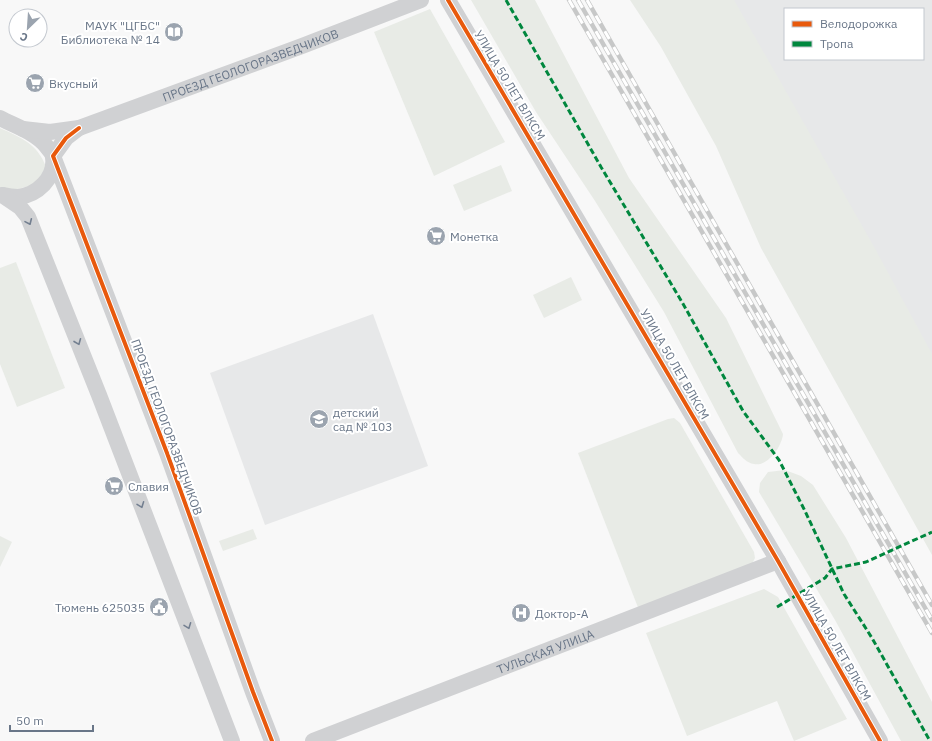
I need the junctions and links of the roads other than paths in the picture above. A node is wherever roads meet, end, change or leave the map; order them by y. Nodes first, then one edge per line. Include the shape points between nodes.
1 (421, 0) edge
2 (448, 0) edge
3 (0, 118) edge
4 (79, 128) junction
5 (23, 130) junction
6 (53, 156) junction
7 (1, 195) edge
8 (778, 561) junction
9 (232, 741) edge
10 (272, 741) edge
11 (313, 741) edge
12 (880, 741) edge

1 - 4 street, ПРОЕЗД ГЕОЛОГОРАЗВЕДЧИКОВ
2 - 8 street, УЛИЦА 50 ЛЕТ ВЛКСМ
3 - 5 street
4 - 5 street, ПРОЕЗД ГЕОЛОГОРАЗВЕДЧИКОВ via 50,132
4 - 6 street, ПРОЕЗД ГЕОЛОГОРАЗВЕДЧИКОВ via 66,138
5 - 6 street via 38,138
6 - 7 street via 52,168 40,189 18,197
6 - 10 street, ПРОЕЗД ГЕОЛОГОРАЗВЕДЧИКОВ via 168,453
7 -> 9 street via 20,207 28,217
8 - 11 street, ТУЛЬСКАЯ УЛИЦА
8 - 12 street, УЛИЦА 50 ЛЕТ ВЛКСМ

